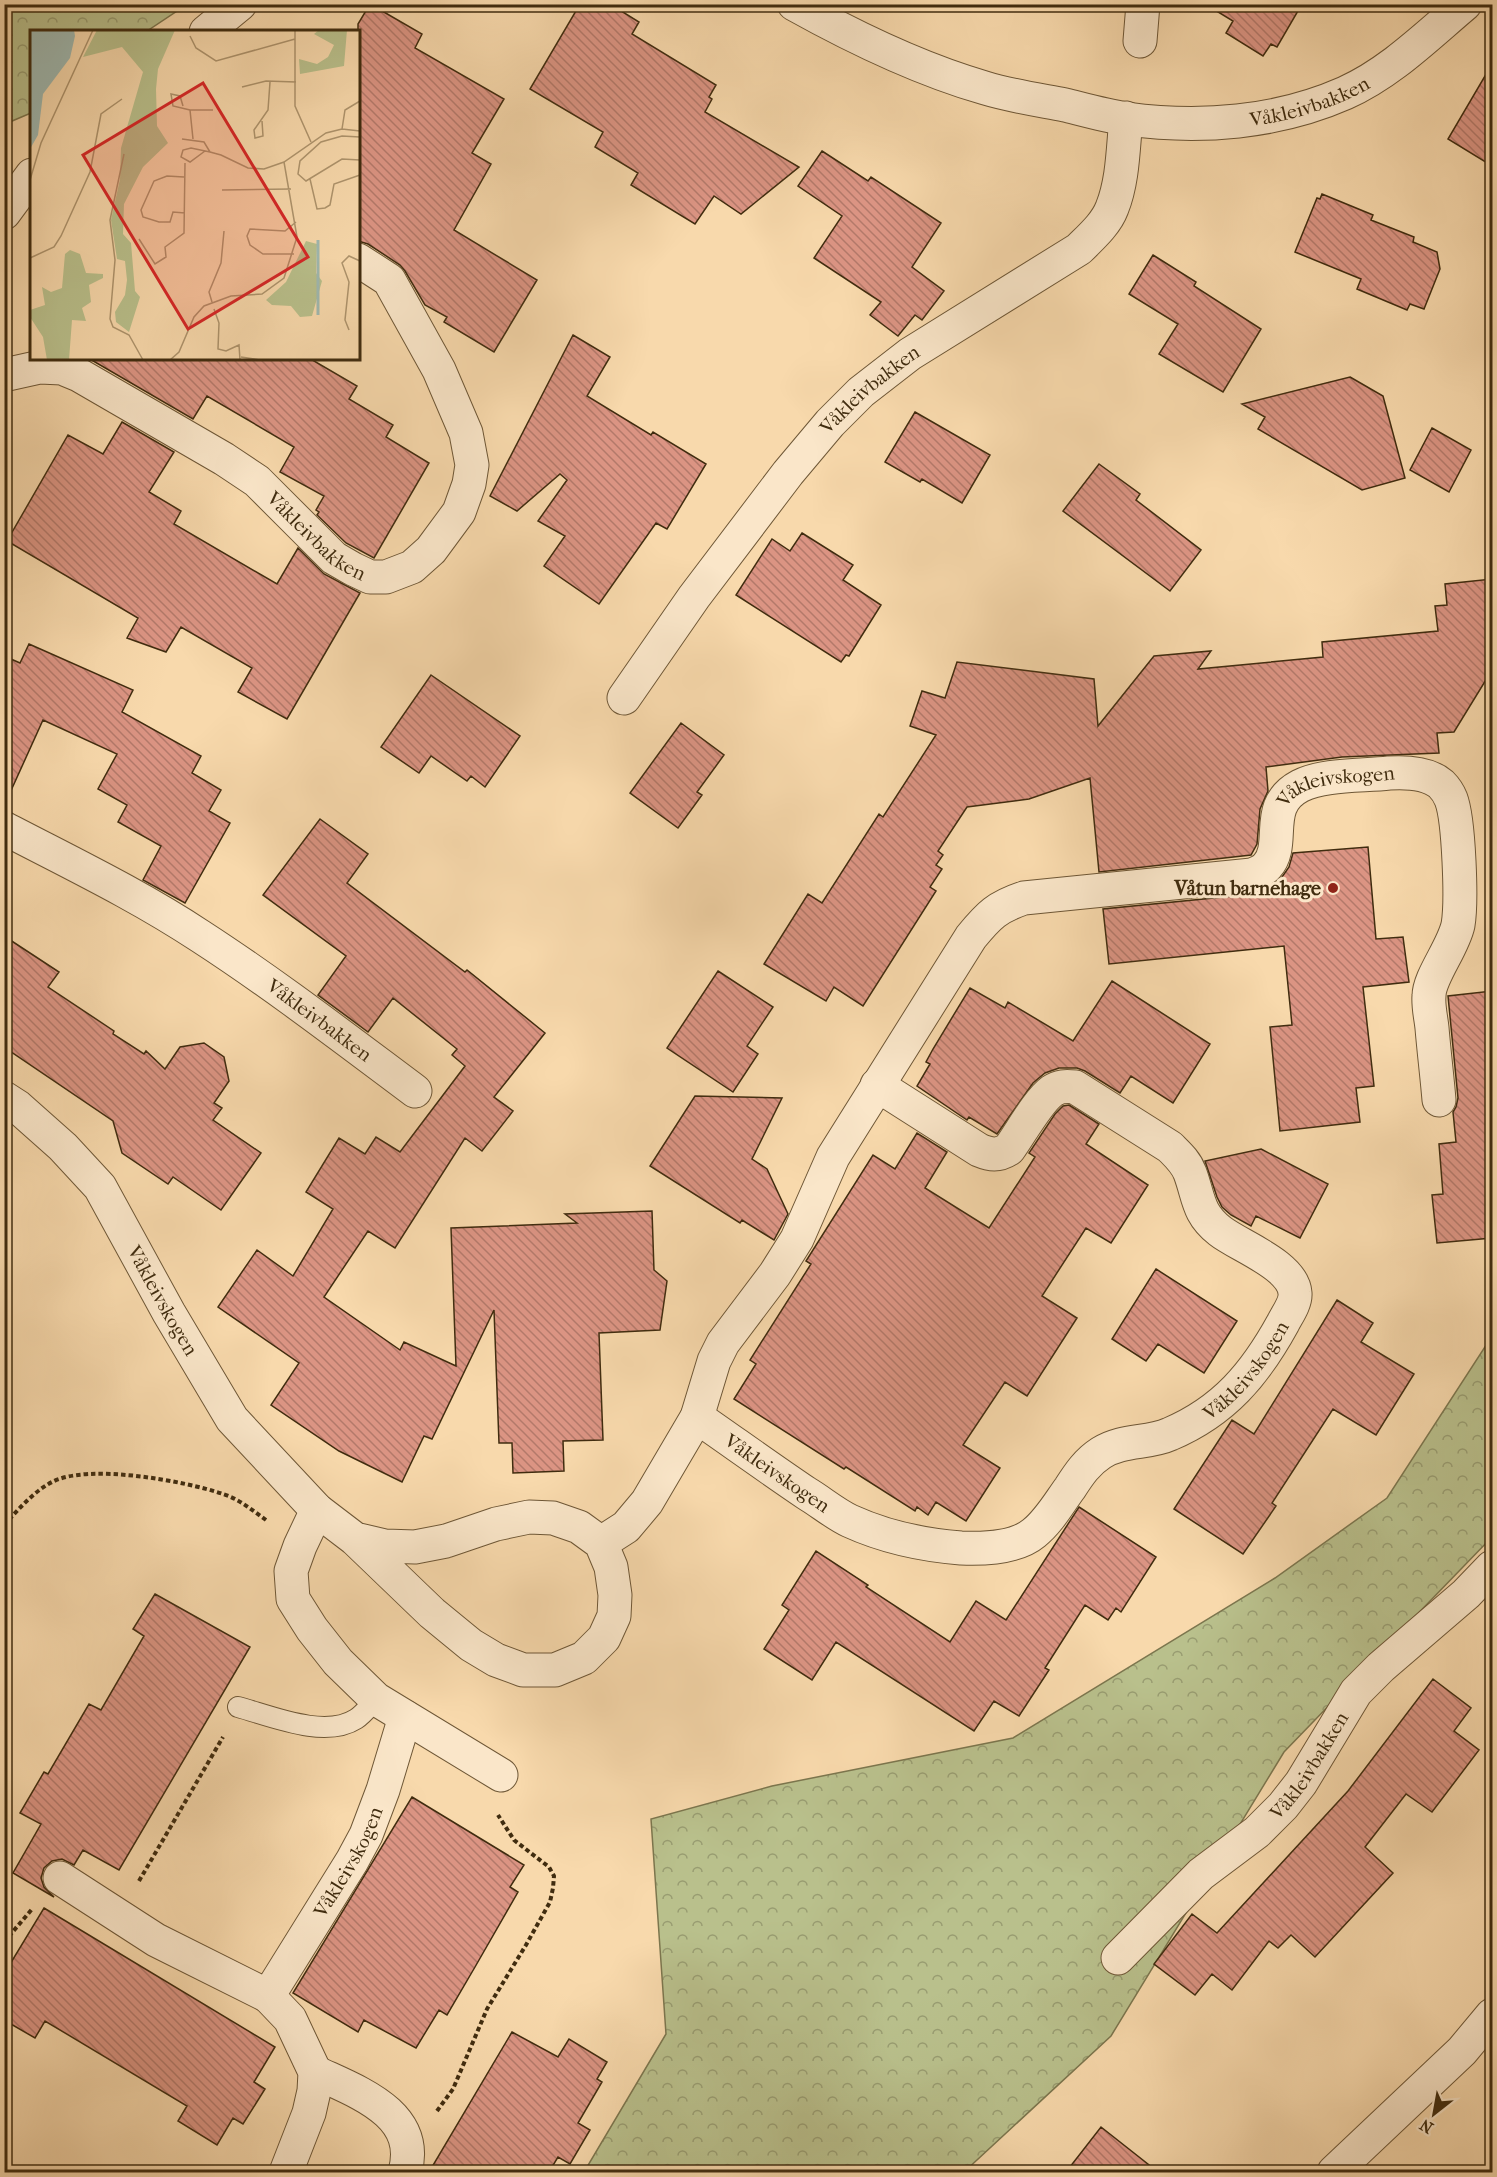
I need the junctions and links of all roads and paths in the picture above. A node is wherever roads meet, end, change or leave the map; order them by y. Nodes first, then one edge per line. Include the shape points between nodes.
1 (240, 4) edge
2 (795, 4) edge
3 (1143, 4) edge
4 (1465, 4) edge
5 (208, 30) edge
6 (1140, 41) dead end
7 (1126, 118) junction
8 (30, 178) edge
9 (4, 213) edge
10 (360, 261) edge
11 (4, 375) edge
12 (624, 698) dead end
13 (4, 828) edge
14 (877, 1085) junction
15 (416, 1091) dead end
16 (4, 1098) edge
17 (1439, 1100) dead end
18 (697, 1417) junction
19 (317, 1510) junction
20 (4, 1525) edge
21 (355, 1539) junction
22 (601, 1543) junction
23 (300, 1546) junction
24 (1492, 1567) edge
25 (376, 1699) junction
26 (243, 1708) joint
27 (405, 1717) junction
28 (501, 1775) joint
29 (60, 1878) dead end
30 (116, 1915) junction
31 (1118, 1958) dead end
32 (268, 1996) junction
33 (1492, 2015) edge
34 (315, 2073) junction
35 (402, 2129) junction
36 (286, 2172) edge
37 (405, 2172) edge
38 (1334, 2172) edge

1 - 5 street
2 - 7 street, Våkleivbakken via 918,65 986,88
3 - 6 street
4 - 7 street, Våkleivbakken via 1370,81 1308,107 1220,123
7 - 12 street, Våkleivbakken via 1119,184 1112,210 1099,229 1079,249 910,354 837,415 694,597
8 - 9 street
10 - 11 street, Våkleivbakken via 389,280 439,370 466,433 472,465 459,512 438,541 412,567 386,577 370,577 334,558 257,481 79,375 62,368 40,367
13 - 15 street, Våkleivbakken via 92,872 198,935
14 - 17 street, Våkleivskogen via 971,937 1004,905 1024,898 1252,875 1266,867 1274,855 1278,813 1287,795 1318,780 1397,773 1422,775 1440,783 1452,800 1455,817 1461,901 1449,951 1428,994
14 - 18 street, Våkleivskogen via 833,1157 797,1239 759,1298 723,1343
14 - 18 street, Våkleivskogen via 990,1154 1001,1155 1009,1149 1043,1100 1064,1086 1075,1087 1170,1146 1190,1172 1200,1208 1209,1221 1220,1232 1281,1269 1291,1281 1295,1293 1292,1306 1269,1349 1230,1398 1167,1436 1102,1452 1085,1466 1033,1534 990,1548 918,1543 848,1521
16 - 19 street, Våkleivskogen via 63,1147 100,1187 232,1419
18 - 22 street, Våkleivskogen via 647,1502 626,1527
19 - 21 street, Våkleivskogen
19 - 23 street
20 - 23 path via 28,1499 53,1482 96,1473 130,1475 224,1494
21 - 22 street, Våkleivskogen via 415,1547 529,1517 553,1518 579,1527
21 - 22 street, Våkleivskogen via 471,1645 523,1670 555,1670 584,1658 604,1638 614,1616 615,1595 611,1567
23 - 25 street via 291,1571 293,1599 338,1662
24 - 31 street, Våkleivbakken via 1356,1692 1301,1783 1277,1812 1201,1874
25 - 26 lane via 358,1718 326,1727 298,1724
25 - 27 street
26 - 30 path
27 - 28 street
27 - 32 street, Våkleivskogen via 366,1835
28 - 35 path via 495,1801 498,1813 514,1840 549,1867 554,1875 554,1888 550,1902 487,2009 453,2089 436,2112
29 - 30 street
30 - 32 street via 156,1940
32 - 34 street via 290,2019
33 - 38 street via 1462,2051
34 - 35 street via 372,2099
34 - 36 street via 309,2113
35 - 37 street via 408,2148

